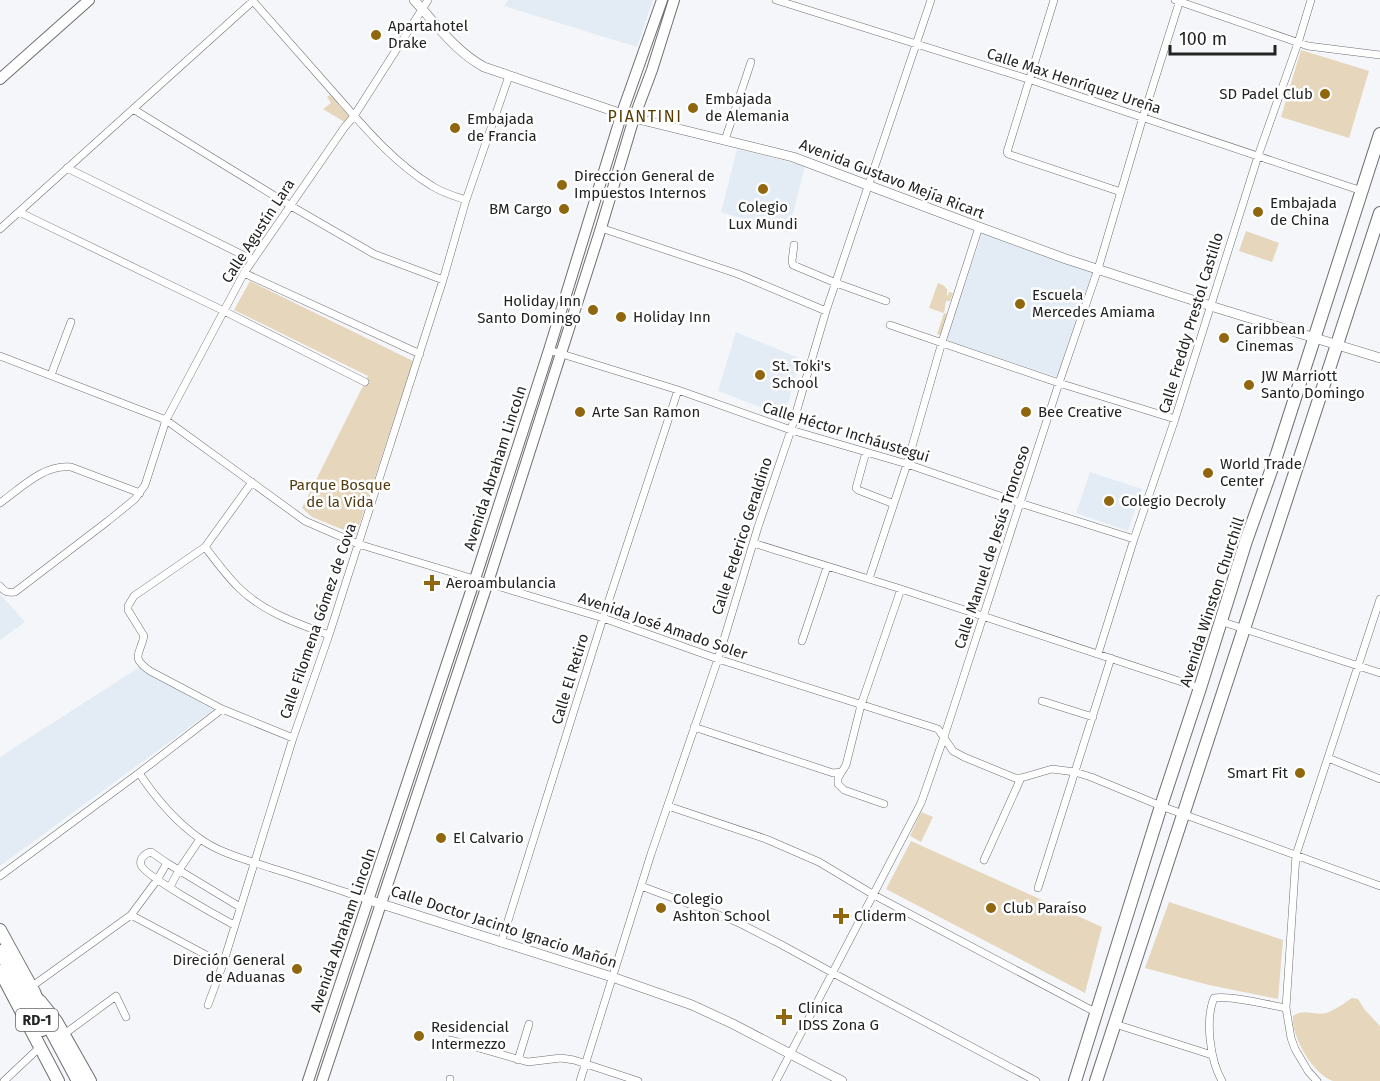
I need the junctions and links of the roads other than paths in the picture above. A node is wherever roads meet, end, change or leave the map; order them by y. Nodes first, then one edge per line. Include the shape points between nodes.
1 (79, 0) edge
2 (89, 0) edge
3 (414, 0) edge
4 (428, 0) edge
5 (662, 0) edge
6 (675, 0) edge
7 (776, 0) edge
8 (931, 0) edge
9 (1054, 0) edge
10 (1178, 0) edge
11 (1311, 0) edge
12 (252, 1) edge
13 (422, 9) junction
14 (1298, 43) junction
15 (916, 45) junction
16 (1380, 55) edge
17 (751, 62) dead end
18 (0, 70) edge
19 (509, 76) junction
20 (0, 79) edge
21 (1028, 79) junction
22 (133, 109) junction
23 (622, 114) junction
24 (354, 116) junction
25 (1143, 117) junction
26 (634, 118) junction
27 (1380, 134) edge
28 (725, 140) junction
29 (1258, 156) junction
30 (67, 168) junction
31 (868, 185) junction
32 (1362, 191) junction
33 (1121, 192) junction
34 (466, 200) junction
35 (291, 206) junction
36 (19, 212) junction
37 (1380, 213) edge
38 (979, 227) junction
39 (601, 228) junction
40 (0, 229) edge
41 (794, 245) dead end
42 (1375, 245) edge
43 (252, 260) junction
44 (1098, 269) junction
45 (244, 273) junction
46 (443, 280) junction
47 (836, 284) junction
48 (886, 301) dead end
49 (1210, 306) junction
50 (224, 311) junction
51 (826, 311) junction
52 (71, 322) dead end
53 (890, 325) dead end
54 (1314, 338) junction
55 (942, 342) junction
56 (1336, 346) junction
57 (549, 350) junction
58 (420, 354) junction
59 (561, 354) junction
60 (0, 356) edge
61 (1380, 358) edge
62 (51, 375) junction
63 (365, 382) dead end
64 (1059, 383) junction
65 (678, 390) junction
66 (1175, 419) junction
67 (166, 420) junction
68 (791, 430) junction
69 (866, 453) junction
70 (907, 464) junction
71 (252, 482) junction
72 (140, 493) junction
73 (0, 502) edge
74 (1020, 503) junction
75 (894, 504) junction
76 (1134, 538) junction
77 (753, 543) junction
78 (358, 544) junction
79 (205, 547) junction
80 (827, 567) junction
81 (475, 579) junction
82 (869, 579) junction
83 (487, 583) junction
84 (0, 586) edge
85 (901, 589) junction
86 (1380, 599) edge
87 (983, 617) junction
88 (603, 618) junction
89 (1220, 621) junction
90 (1244, 628) junction
91 (329, 635) junction
92 (802, 641) dead end
93 (1098, 654) junction
94 (1111, 658) junction
95 (718, 659) junction
96 (1358, 666) junction
97 (1380, 673) edge
98 (1200, 688) junction
99 (1042, 701) dead end
100 (861, 705) junction
101 (222, 709) junction
102 (1093, 717) junction
103 (694, 727) junction
104 (944, 737) junction
105 (293, 738) junction
106 (1328, 758) junction
107 (841, 772) junction
108 (1075, 772) junction
109 (139, 773) junction
110 (1021, 778) junction
111 (1380, 779) edge
112 (884, 804) dead end
113 (668, 806) junction
114 (1161, 806) junction
115 (1183, 814) junction
116 (200, 838) junction
117 (1296, 855) junction
118 (984, 860) dead end
119 (255, 862) junction
120 (167, 863) junction
121 (179, 870) junction
122 (0, 876) edge
123 (157, 880) junction
124 (641, 886) junction
125 (1380, 886) edge
126 (170, 887) junction
127 (1038, 888) dead end
128 (874, 895) junction
129 (369, 900) junction
130 (381, 903) junction
131 (240, 907) junction
132 (131, 915) junction
133 (234, 925) junction
134 (0, 930) edge
135 (501, 943) junction
136 (2, 961) edge
137 (223, 964) junction
138 (833, 973) junction
139 (612, 977) junction
140 (33, 990) junction
141 (208, 1005) dead end
142 (1286, 1008) junction
143 (1097, 1013) junction
144 (126, 1017) dead end
145 (529, 1024) dead end
146 (1115, 1024) junction
147 (63, 1035) junction
148 (451, 1040) dead end
149 (40, 1047) junction
150 (790, 1054) junction
151 (1212, 1055) junction
152 (518, 1060) junction
153 (585, 1064) junction
154 (75, 1080) edge
155 (4, 1081) edge
156 (58, 1081) edge
157 (90, 1081) edge
158 (308, 1081) edge
159 (322, 1081) edge
160 (580, 1081) edge
161 (638, 1081) edge
162 (776, 1081) edge
163 (842, 1081) edge
164 (1036, 1081) edge
165 (1075, 1081) edge
166 (1096, 1081) edge
167 (1222, 1081) edge
168 (1317, 1081) edge

1 - 18 main road
2 - 20 main road
3 - 13 street, Avenida Gustavo Mejía Ricart
4 - 13 street, Calle Agustín Lara
5 - 23 main road, Avenida Abraham Lincoln
6 - 26 main road, Avenida Abraham Lincoln
7 - 15 street, Calle Max Henríquez Ureña
8 - 15 street, Calle Federico Geraldino
9 - 21 street
10 - 14 street
10 - 25 street, Calle Manuel de Jesús Troncoso
11 - 14 street, Calle Freddy Prestol Castillo
12 - 22 street
12 - 24 street
13 - 19 street, Avenida Gustavo Mejía Ricart via 463,53 484,67
13 - 24 street, Calle Agustín Lara
14 - 16 street
14 - 29 street, Calle Freddy Prestol Castillo
15 - 21 street, Calle Max Henríquez Ureña
15 - 31 street, Calle Federico Geraldino
17 - 28 street
19 - 23 street, Avenida Gustavo Mejía Ricart
19 - 34 street, Calle Filomena Gómez de Cova
21 - 25 street, Calle Max Henríquez Ureña
21 - 33 street via 1008,154
22 - 30 street
22 - 35 street
23 - 26 street, Avenida Gustavo Mejía Ricart
23 - 57 main road, Avenida Abraham Lincoln
24 - 34 street via 421,178
24 - 35 street, Calle Agustín Lara
25 - 29 street, Calle Max Henríquez Ureña
25 - 33 street, Calle Manuel de Jesús Troncoso
26 - 28 street, Avenida Gustavo Mejía Ricart
26 - 39 main road, Avenida Abraham Lincoln
27 - 32 main road, Avenida Winston Churchill
28 - 31 street, Avenida Gustavo Mejía Ricart via 793,157
29 - 32 street, Calle Max Henríquez Ureña
29 - 49 street, Calle Freddy Prestol Castillo
30 - 36 street
30 - 43 street
31 - 38 street, Avenida Gustavo Mejía Ricart
31 - 47 street, Calle Federico Geraldino
32 - 54 main road, Avenida Winston Churchill
33 - 44 street, Calle Manuel de Jesús Troncoso
34 - 46 street, Calle Filomena Gómez de Cova
35 - 43 street, Calle Agustín Lara
35 - 46 street via 374,255
36 - 40 street
36 - 50 street
37 - 42 main road
38 - 44 street, Avenida Gustavo Mejía Ricart
38 - 55 street
39 - 51 street via 738,274
39 - 59 main road, Avenida Abraham Lincoln
41 - 47 street via 793,265
42 - 56 main road
43 - 45 street, Calle Agustín Lara
44 - 49 street, Avenida Gustavo Mejía Ricart
44 - 64 street, Calle Manuel de Jesús Troncoso
45 - 50 street, Calle Agustín Lara
45 - 58 street
46 - 58 street, Calle Filomena Gómez de Cova
47 - 48 street
47 - 51 street, Calle Federico Geraldino
49 - 54 street, Avenida Gustavo Mejía Ricart
49 - 66 street, Calle Freddy Prestol Castillo
50 - 63 street
50 - 67 street, Calle Agustín Lara
51 - 68 street, Calle Federico Geraldino
52 - 62 street
53 - 55 street
54 - 56 street, Avenida Gustavo Mejía Ricart
54 - 89 main road, Avenida Winston Churchill
55 - 64 street
55 - 70 street
56 - 61 street, Avenida Gustavo Mejía Ricart
56 - 90 main road
57 - 59 street, Calle Héctor Incháustegui
57 - 81 main road, Avenida Abraham Lincoln
58 - 78 street, Calle Filomena Gómez de Cova
59 - 65 street, Calle Héctor Incháustegui
59 - 83 main road, Avenida Abraham Lincoln
60 - 62 street, Avenida José Amado Soler
62 - 67 street, Avenida José Amado Soler
64 - 66 street
64 - 74 street, Calle Manuel de Jesús Troncoso
65 - 68 street, Calle Héctor Incháustegui
65 - 88 street, Calle El Retiro
66 - 76 street, Calle Freddy Prestol Castillo
67 - 71 street, Avenida José Amado Soler
67 - 72 street, Calle Agustín Lara
68 - 69 street, Calle Héctor Incháustegui
68 - 77 street, Calle Federico Geraldino
69 - 70 street, Calle Héctor Incháustegui
69 - 75 street via 856,488
70 - 74 street, Calle Héctor Incháustegui
70 - 75 street
71 - 78 street, Avenida José Amado Soler via 305,521
71 - 79 street
72 - 73 street via 62,466 46,471
72 - 84 street via 15,592 8,593
74 - 76 street, Calle Héctor Incháustegui
74 - 87 street, Calle Manuel de Jesús Troncoso
75 - 82 street
76 - 93 street, Calle Freddy Prestol Castillo
77 - 80 street
77 - 95 street, Calle Federico Geraldino
78 - 81 street, Avenida José Amado Soler
78 - 91 street, Calle Filomena Gómez de Cova
79 - 91 street via 237,587 254,601 282,618
79 - 101 street via 134,596 128,610 144,636 138,653 140,665
80 - 82 street
80 - 92 street
81 - 83 street, Avenida José Amado Soler
81 - 129 main road, Avenida Abraham Lincoln
82 - 85 street
83 - 88 street, Avenida José Amado Soler
83 - 130 main road, Avenida Abraham Lincoln
85 - 87 street
85 - 100 street
86 - 96 street
87 - 93 street
87 - 104 street, Calle Manuel de Jesús Troncoso
88 - 95 street, Avenida José Amado Soler
88 - 135 street, Calle El Retiro
89 - 90 street
89 - 98 main road, Avenida Winston Churchill
90 - 96 street
90 - 115 main road
91 - 105 street, Calle Filomena Gómez de Cova
93 - 94 street
94 - 98 street
94 - 102 street
95 - 100 street, Avenida José Amado Soler
95 - 103 street, Calle Federico Geraldino
96 - 97 street
96 - 106 street
98 - 114 main road, Avenida Winston Churchill
99 - 102 street
100 - 104 street, Avenida José Amado Soler via 938,729
100 - 107 street
101 - 105 street
101 - 109 street
102 - 108 street
103 - 107 street via 833,773
103 - 113 street, Calle Federico Geraldino
104 - 110 street, Avenida José Amado Soler via 951,750 964,757
104 - 128 street, Calle Manuel de Jesús Troncoso via 921,804
105 - 119 street, Calle Filomena Gómez de Cova
106 - 111 street
106 - 117 street
107 - 112 street via 840,788
108 - 110 street via 1052,769
108 - 114 street
108 - 127 street
109 - 116 street, Calle Doctor Jacinto Ignacio Mañón via 171,812
109 - 122 street
110 - 118 street
113 - 124 street, Calle Federico Geraldino
113 - 128 street via 766,839 819,862
114 - 115 street
114 - 143 main road, Avenida Winston Churchill
115 - 117 street
115 - 146 main road
116 - 119 street, Calle Doctor Jacinto Ignacio Mañón
116 - 121 street
117 - 125 street
117 - 142 street
119 - 129 street, Calle Doctor Jacinto Ignacio Mañón
119 - 131 street, Calle Filomena Gómez de Cova
120 - 121 street
120 - 123 street
120 - 123 street via 151,852 141,860 142,869
121 - 126 street
121 - 131 street
123 - 126 street
123 - 132 street
124 - 138 street via 736,922
124 - 139 street, Calle Federico Geraldino
126 - 133 street
128 - 138 street, Calle Manuel de Jesús Troncoso
128 - 143 street
129 - 130 street, Calle Doctor Jacinto Ignacio Mañón
129 - 158 main road, Avenida Abraham Lincoln
130 - 135 street, Calle Doctor Jacinto Ignacio Mañón
130 - 159 main road, Avenida Abraham Lincoln
131 - 133 street, Calle Filomena Gómez de Cova
132 - 137 street
132 - 140 street
133 - 137 street, Calle Filomena Gómez de Cova
134 - 140 main road, RD-1
135 - 139 street, Calle Doctor Jacinto Ignacio Mañón
136 - 149 main road, RD-1
136 - 154 main road, RD-1
137 - 141 street, Calle Filomena Gómez de Cova
138 - 150 street, Calle Manuel de Jesús Troncoso
138 - 164 street
139 - 150 street, Calle Doctor Jacinto Ignacio Mañón via 692,1005
139 - 153 street, Calle Federico Geraldino
140 - 147 main road, RD-1
140 - 154 main road, RD-1
142 - 151 street via 1215,997 1210,1023
142 - 168 street via 1294,1049
143 - 165 main road, Avenida Winston Churchill
144 - 147 street via 116,996
145 - 152 street
146 - 151 street
146 - 166 main road
147 - 157 main road, RD-1
148 - 152 street
149 - 155 street
149 - 156 main road, RD-1
150 - 162 street, Calle Manuel de Jesús Troncoso
150 - 163 street, Calle Doctor Jacinto Ignacio Mañón
151 - 167 street
152 - 153 street via 561,1058
153 - 160 street, Calle Federico Geraldino
153 - 161 street

